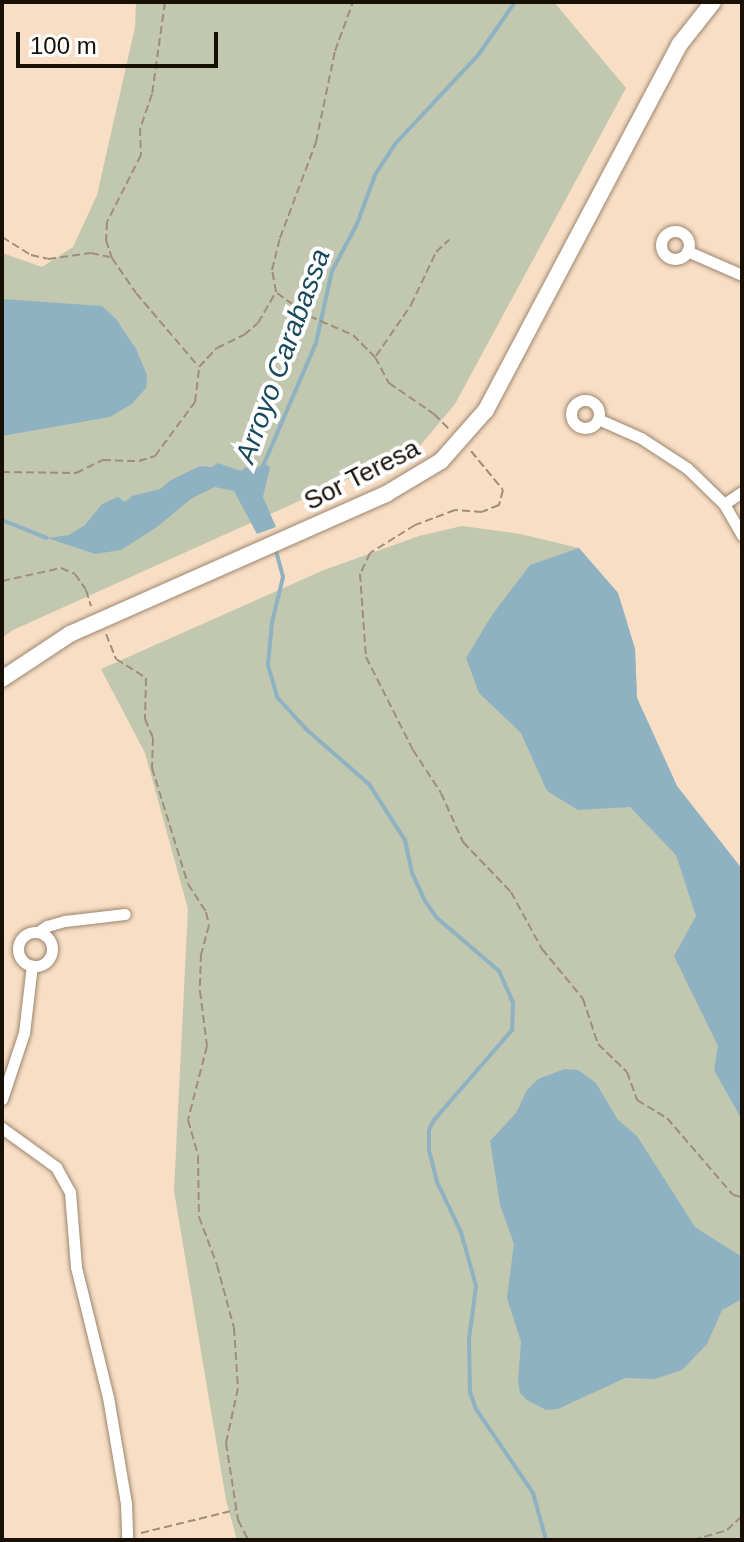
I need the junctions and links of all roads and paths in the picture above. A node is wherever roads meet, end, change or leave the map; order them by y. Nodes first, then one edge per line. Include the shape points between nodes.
1 (165, 2) edge
2 (353, 2) edge
3 (701, 2) edge
4 (713, 2) edge
5 (680, 44) junction
6 (2, 237) edge
7 (449, 240) dead end
8 (687, 251) dead end
9 (112, 258) junction
10 (742, 275) edge
11 (276, 292) junction
12 (375, 357) junction
13 (199, 367) junction
14 (598, 419) dead end
15 (452, 433) dead end
16 (471, 451) dead end
17 (2, 472) edge
18 (742, 492) edge
19 (724, 504) junction
20 (742, 535) edge
21 (2, 581) edge
22 (91, 606) dead end
23 (106, 634) dead end
24 (2, 679) edge
25 (125, 914) dead end
26 (38, 932) junction
27 (32, 965) junction
28 (2, 1099) edge
29 (2, 1128) edge
30 (742, 1197) edge
31 (237, 1510) junction
32 (742, 1516) edge
33 (127, 1538) edge
34 (111, 1540) edge
35 (248, 1540) edge
36 (693, 1540) edge

1 - 9 path via 152,94 140,128 141,155 107,222
2 - 11 path via 335,51 316,142 280,238 272,270
3 - 5 street, Sor Teresa
4 - 5 street, Sor Teresa
5 - 24 street, Sor Teresa via 504,379 471,430 425,474 70,634
6 - 9 path via 48,259 91,253
7 - 12 path via 436,252 411,305
8 - 10 street
9 - 13 path
11 - 12 path via 309,316 353,335
11 - 13 path via 258,323 217,348
12 - 15 path via 389,383
13 - 17 path via 195,402 155,456 103,460 76,473
14 - 19 street via 666,452
16 - 30 path via 503,490 499,505 482,512 455,510 370,553 360,574 366,657 463,842 511,892 542,949 583,999 598,1044 627,1072 637,1100 667,1118 733,1195
18 - 19 street
19 - 20 street
21 - 22 path via 61,568 75,574
23 - 31 path via 116,659 146,678 152,768 188,884 209,925 200,966 207,1046 188,1120 200,1170 199,1217 234,1328 238,1388 226,1443
25 - 26 street via 65,921
26 - 27 street via 26,935 19,945 21,958
26 - 27 street via 49,939 52,952 45,962
27 - 28 street via 24,1033
29 - 33 street via 56,1167 70,1192 76,1267 108,1397
31 - 33 path
31 - 35 path
32 - 36 path via 727,1530
33 - 34 street

